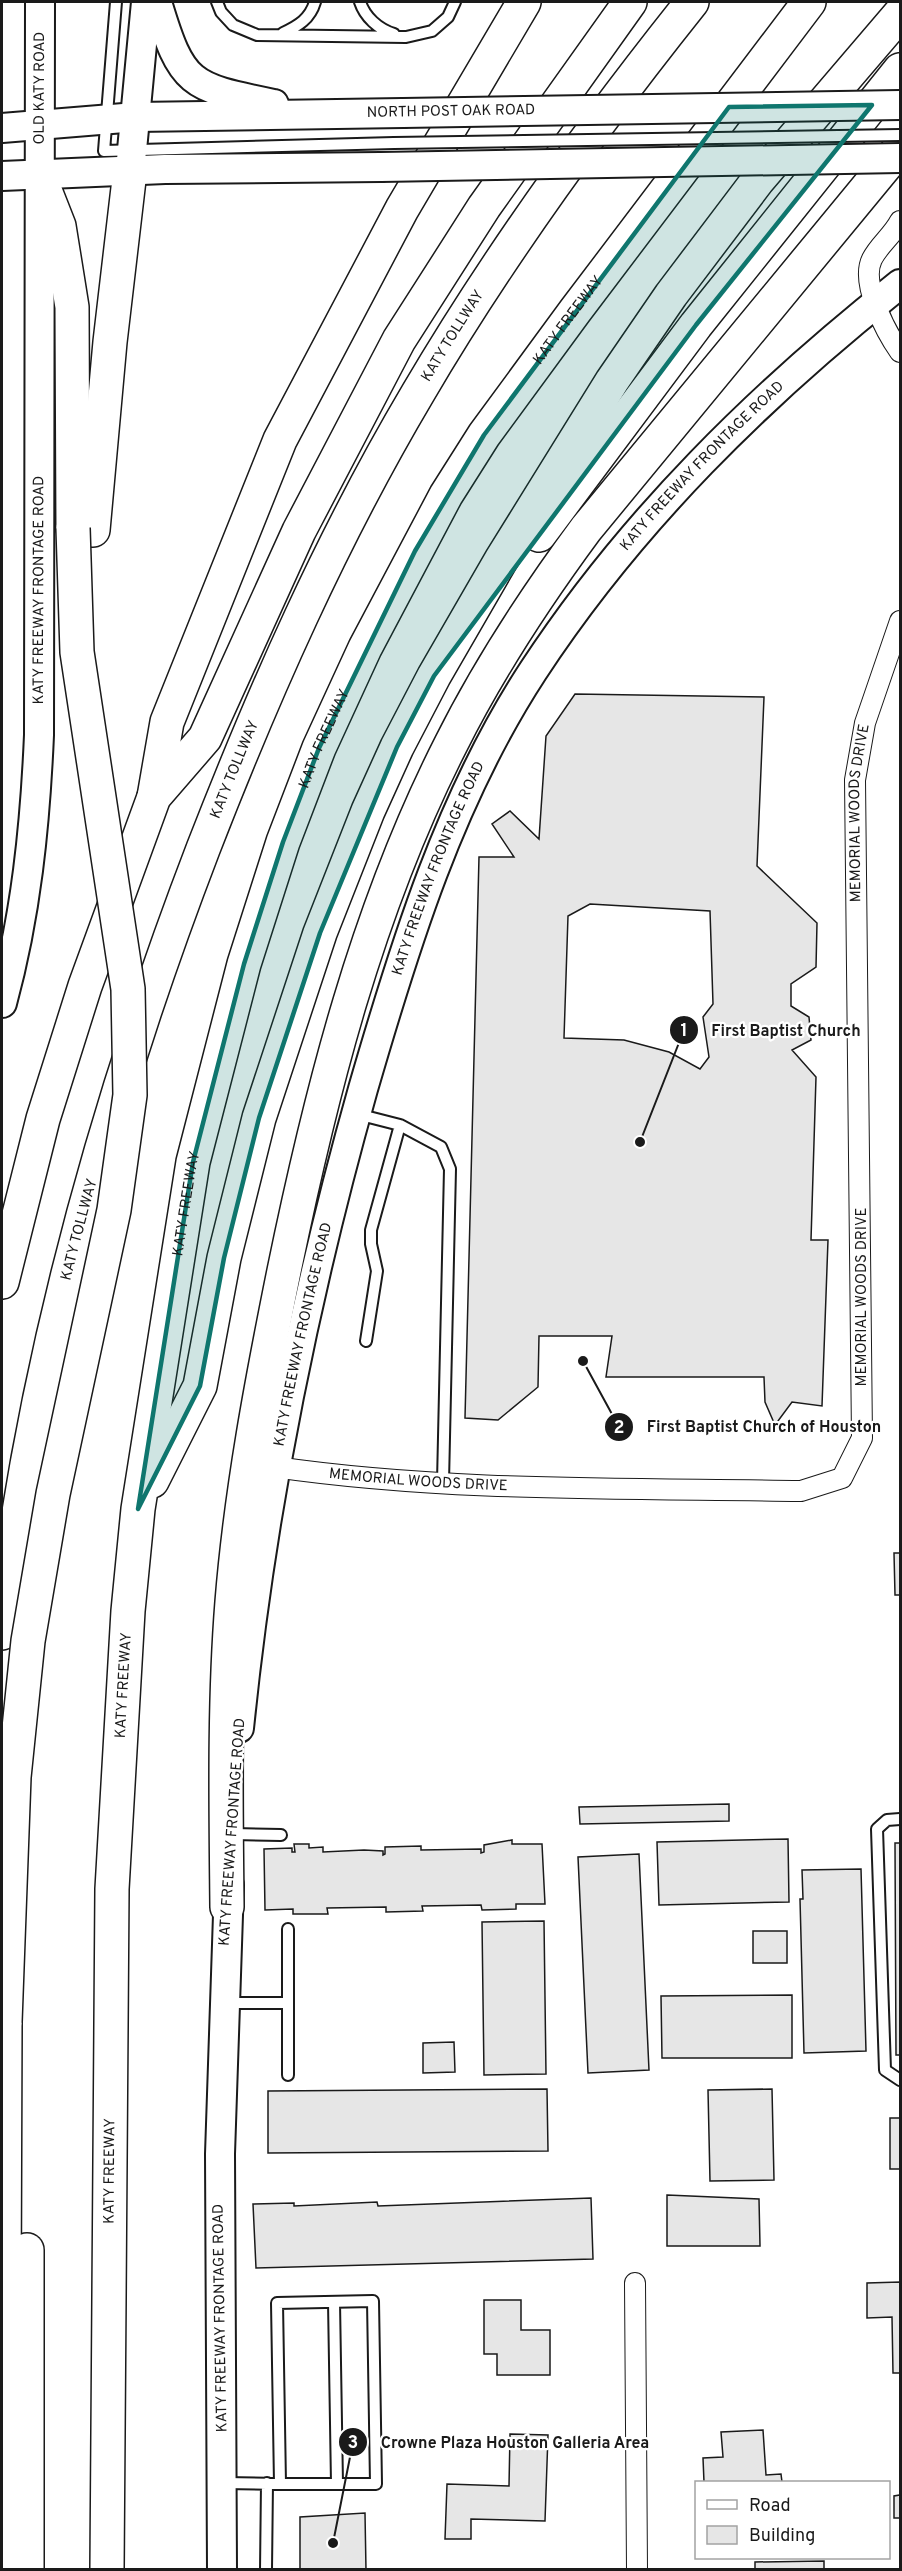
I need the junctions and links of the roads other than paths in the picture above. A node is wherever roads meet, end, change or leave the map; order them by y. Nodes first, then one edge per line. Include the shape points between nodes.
1 (40, 2) edge
2 (116, 2) edge
3 (146, 2) edge
4 (157, 2) edge
5 (218, 2) edge
6 (315, 2) edge
7 (360, 2) edge
8 (455, 2) edge
9 (524, 2) edge
10 (630, 2) edge
11 (692, 2) edge
12 (809, 2) edge
13 (900, 14) edge
14 (280, 35) junction
15 (406, 37) junction
16 (900, 70) edge
17 (900, 105) edge
18 (329, 115) junction
19 (136, 117) junction
20 (107, 119) junction
21 (40, 124) junction
22 (2, 128) edge
23 (900, 135) edge
24 (900, 148) edge
25 (388, 155) junction
26 (900, 158) edge
27 (131, 161) junction
28 (39, 175) junction
29 (2, 176) edge
30 (900, 221) edge
31 (900, 284) edge
32 (876, 303) junction
33 (900, 352) edge
34 (83, 529) junction
35 (900, 621) edge
36 (434, 676) junction
37 (154, 797) junction
38 (2, 1003) edge
39 (356, 1114) junction
40 (400, 1125) junction
41 (2, 1282) edge
42 (366, 1341) dead end
43 (275, 1467) junction
44 (443, 1482) junction
45 (138, 1509) junction
46 (2, 1633) edge
47 (900, 1819) edge
48 (233, 1834) junction
49 (281, 1835) dead end
50 (227, 1907) junction
51 (288, 1929) dead end
52 (225, 2002) junction
53 (288, 2003) junction
54 (16, 2023) junction
55 (288, 2075) dead end
56 (900, 2080) edge
57 (635, 2283) dead end
58 (334, 2302) junction
59 (223, 2483) junction
60 (267, 2483) junction
61 (280, 2484) junction
62 (337, 2484) junction
63 (3, 2570) edge
64 (27, 2570) edge
65 (107, 2570) edge
66 (222, 2570) edge
67 (266, 2570) edge
68 (637, 2570) edge

1 - 21 main road, OLD KATY ROAD
2 - 20 lane
3 - 19 main road
4 - 18 main road via 171,47 187,74 202,86
5 - 14 lane via 220,12 233,25 258,35
6 - 14 lane via 313,12 301,25
7 - 15 lane via 363,11 380,28
8 - 15 lane via 448,16 432,31
9 - 37 highway via 396,218 280,440 166,722
10 - 37 highway via 484,207 399,340 299,531 205,738
11 - 46 highway, KATY TOLLWAY via 549,191 486,282 417,394 352,511 242,748 139,1026 74,1244 31,1444
12 - 45 highway, KATY FREEWAY via 484,435 415,551 320,748 262,903 196,1152
13 - 36 highway via 758,180 671,295 571,446
14 - 15 lane
16 - 36 highway via 696,325
17 - 18 main road, NORTH POST OAK ROAD, bridge
18 - 19 main road, NORTH POST OAK ROAD
19 - 20 main road, NORTH POST OAK ROAD
19 - 27 main road
20 - 21 main road, NORTH POST OAK ROAD
20 - 27 lane via 104,151
21 - 22 main road, NORTH POST OAK ROAD
21 - 28 main road, OLD KATY ROAD
23 - 25 lane, bridge
24 - 50 highway via 586,529 547,582 482,685 449,747 404,848 346,1010 297,1208 258,1403 232,1601 225,1742
25 - 26 main road, bridge
25 - 27 main road
27 - 28 main road
27 - 34 highway
28 - 29 main road
28 - 34 highway via 59,226 72,307
28 - 38 main road, KATY FREEWAY FRONTAGE ROAD via 39,747 25,905
30 - 32 street via 869,267
31 - 32 main road, KATY FREEWAY FRONTAGE ROAD
32 - 33 street via 883,325
32 - 39 main road, KATY FREEWAY FRONTAGE ROAD via 710,451 619,554 532,673 473,778 447,836 388,1003
34 - 54 highway via 98,658 141,933 151,1080 135,1211 55,1597 34,1774
35 - 44 street, MEMORIAL WOODS DRIVE via 864,723 855,780 862,1438 842,1478 801,1491
36 - 45 highway via 368,811 320,933 259,1118 224,1258 200,1386
37 - 41 highway via 85,986 43,1119
39 - 40 lane
39 - 43 main road, KATY FREEWAY FRONTAGE ROAD via 299,1341
40 - 42 lane via 371,1230 370,1244 377,1271
40 - 44 lane via 441,1147 450,1169
43 - 44 street, MEMORIAL WOODS DRIVE
43 - 48 main road, KATY FREEWAY FRONTAGE ROAD via 240,1716
45 - 65 highway, KATY FREEWAY via 122,1690 112,1889
47 - 56 lane via 887,1820 877,1829 885,2070
48 - 49 lane
48 - 50 main road, KATY FREEWAY FRONTAGE ROAD
50 - 52 main road, KATY FREEWAY FRONTAGE ROAD
51 - 53 lane
52 - 53 lane
52 - 59 main road, KATY FREEWAY FRONTAGE ROAD via 220,2154
53 - 55 lane
54 - 63 highway
54 - 64 highway
57 - 68 street
58 - 61 lane via 277,2303
58 - 62 lane
58 - 62 lane via 373,2301 376,2484
59 - 60 lane
59 - 66 main road, KATY FREEWAY FRONTAGE ROAD
60 - 61 lane
60 - 67 lane
61 - 62 lane

